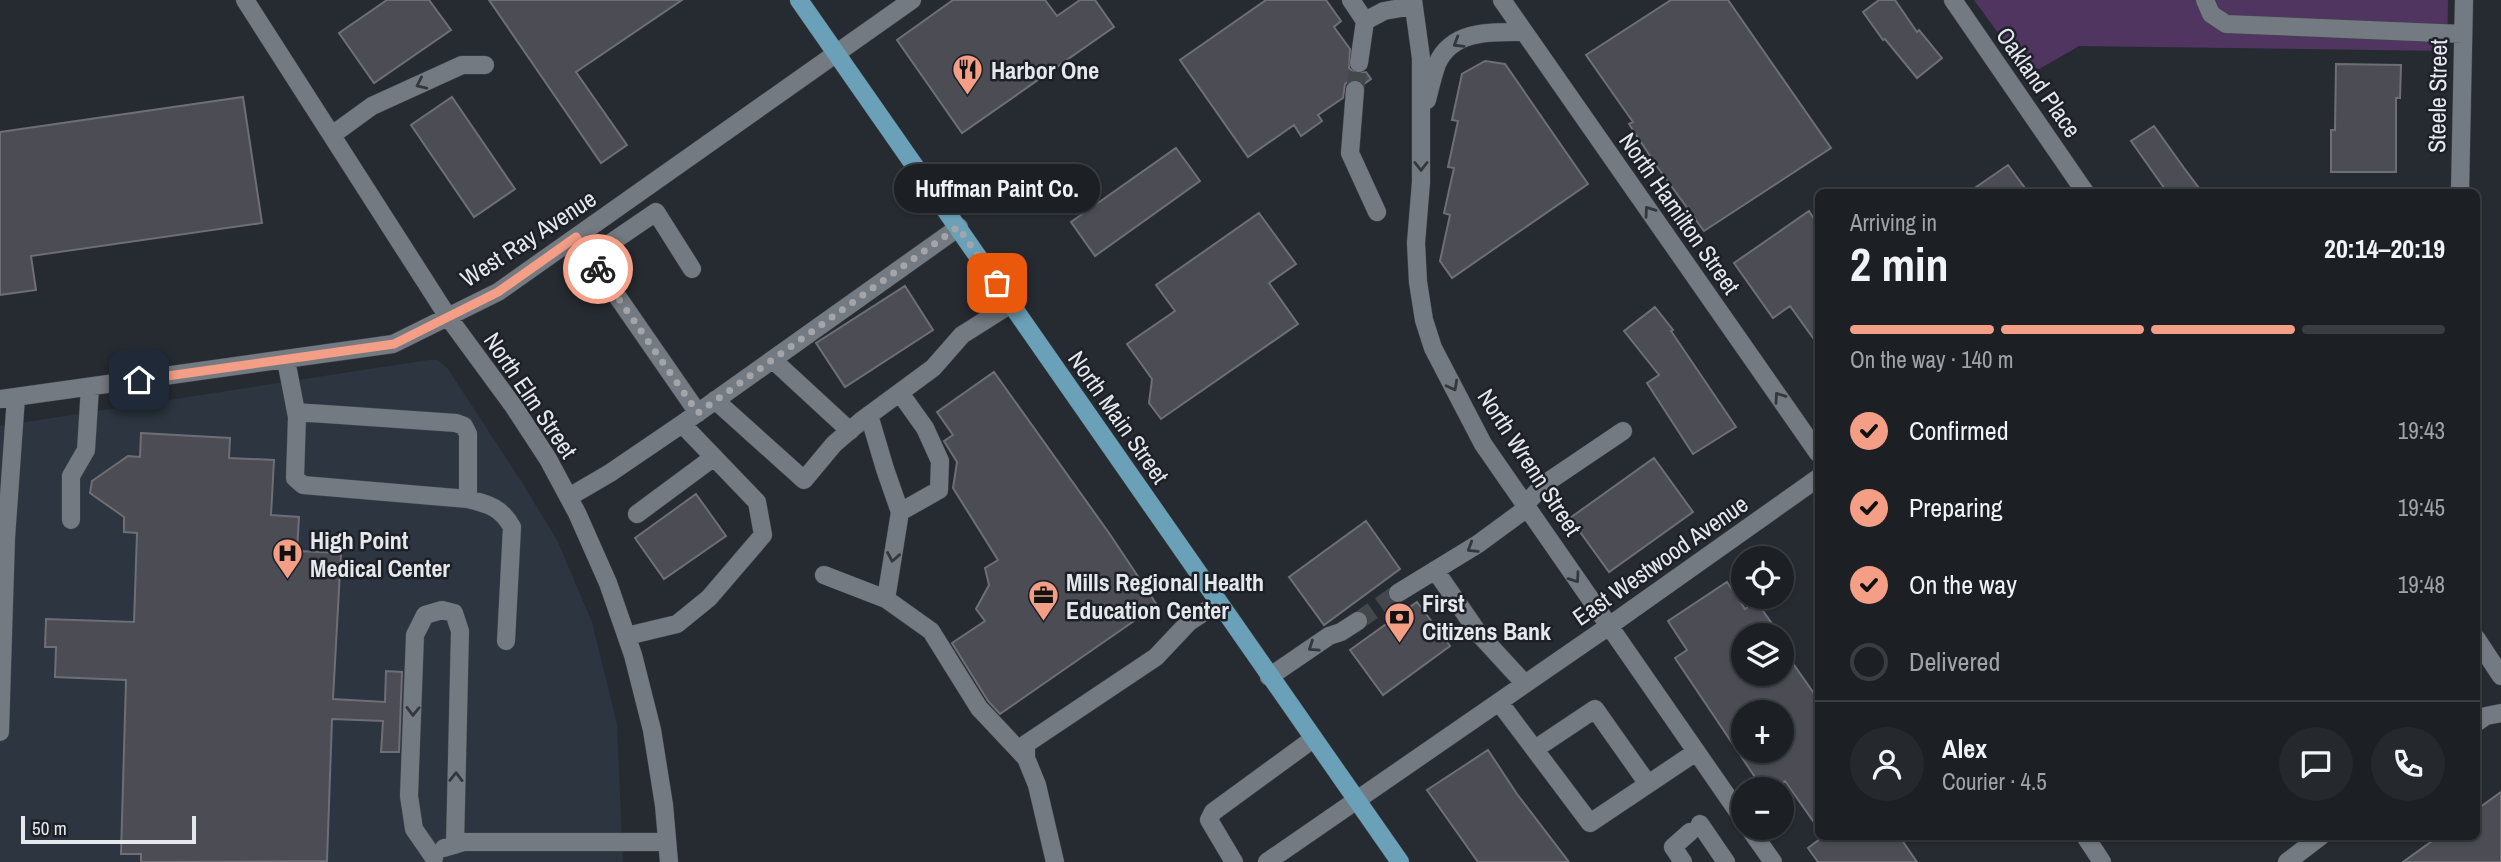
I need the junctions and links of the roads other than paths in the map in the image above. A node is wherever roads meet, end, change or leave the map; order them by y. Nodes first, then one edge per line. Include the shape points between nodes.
1 (245, 0) edge
2 (799, 0) edge
3 (912, 0) edge
4 (1351, 0) edge
5 (1502, 0) edge
6 (1953, 0) edge
7 (2206, 0) edge
8 (2464, 0) edge
9 (1413, 3) edge
10 (1365, 21) junction
11 (1524, 32) junction
12 (2463, 34) junction
13 (837, 55) junction
14 (1359, 63) tunnel mouth
15 (485, 65) dead end
16 (1355, 90) tunnel mouth
17 (1421, 119) junction
18 (332, 135) junction
19 (2083, 189) edge
20 (2460, 189) edge
21 (1377, 212) dead end
22 (958, 227) junction
23 (576, 237) junction
24 (590, 257) junction
25 (692, 269) dead end
26 (1011, 304) junction
27 (448, 317) junction
28 (286, 360) junction
29 (773, 360) junction
30 (90, 387) junction
31 (900, 393) junction
32 (8, 398) edge
33 (715, 400) junction
34 (296, 412) junction
35 (698, 413) junction
36 (869, 415) junction
37 (682, 424) junction
38 (850, 431) junction
39 (1623, 431) dead end
40 (1815, 449) edge
41 (714, 457) junction
42 (1815, 480) edge
43 (569, 498) junction
44 (468, 499) junction
45 (1526, 506) junction
46 (901, 512) junction
47 (636, 514) dead end
48 (71, 520) dead end
49 (1435, 570) junction
50 (824, 575) dead end
51 (1398, 593) tunnel mouth
52 (886, 598) junction
53 (1218, 603) junction
54 (1358, 621) tunnel mouth
55 (1609, 626) junction
56 (627, 636) junction
57 (506, 641) dead end
58 (2480, 644) edge
59 (2501, 676) edge
60 (1269, 677) junction
61 (1525, 684) junction
62 (1499, 702) junction
63 (2501, 713) edge
64 (2480, 720) edge
65 (0, 732) edge
66 (1313, 739) junction
67 (1535, 749) junction
68 (1696, 752) junction
69 (1026, 758) junction
70 (1648, 784) junction
71 (1356, 802) junction
72 (1731, 802) edge
73 (1757, 840) edge
74 (2088, 840) edge
75 (2316, 840) edge
76 (667, 842) junction
77 (455, 845) junction
78 (434, 860) edge
79 (669, 862) edge
80 (1055, 862) edge
81 (1234, 862) edge
82 (1267, 862) edge
83 (1400, 862) edge
84 (1683, 862) edge
85 (1726, 862) edge
86 (1773, 862) edge
87 (2102, 862) edge
88 (2287, 862) edge

1 - 18 street, North Elm Street
2 - 13 main road, North Main Street
3 - 13 street, West Ray Avenue
4 - 10 street
5 - 11 street, North Hamilton Street
6 - 19 street, Oakland Place
7 - 12 street via 2211,13 2226,24
8 - 12 street, Steele Street
9 - 10 street
9 - 17 street, North Wrenn Street via 1421,58
10 - 14 street
11 -> 17 street via 1476,33 1445,51
40 -> 11 street, North Hamilton Street
12 - 20 street, Steele Street
13 - 22 main road, North Main Street
13 - 23 street, West Ray Avenue
15 -> 18 street via 462,65 372,106
16 - 21 street via 1350,153
17 -> 45 street, North Wrenn Street via 1416,243 1424,320 1433,348 1483,444
18 - 27 street, North Elm Street
22 - 26 main road, North Main Street
22 - 29 street
23 - 24 street
23 - 27 street, West Ray Avenue via 498,292
24 - 25 street via 656,212
24 - 35 street
26 - 31 street via 962,335 933,368
26 - 53 main road, North Main Street
27 - 28 street, West Ray Avenue via 394,344
27 - 43 street, North Elm Street via 514,407
28 - 30 street, West Ray Avenue
28 - 34 street
29 - 33 street
29 - 38 street
30 - 32 street, West Ray Avenue
30 - 48 street via 86,450 71,476
31 - 36 street
31 - 46 street via 925,428 940,461 939,490
32 - 65 street
33 - 35 street
33 - 38 street via 804,480
34 - 44 street via 295,478 303,485
34 - 44 street via 464,426 468,434
35 - 37 street
36 - 38 street
36 - 46 street
37 - 41 street
37 - 43 street
39 - 45 street via 1543,485
41 - 47 street
41 - 56 street via 757,502 763,534 709,598 677,624
42 - 55 street, East Westwood Avenue
43 - 56 street, North Elm Street
44 - 57 street via 494,506 512,527
45 -> 49 street
45 -> 55 street, North Wrenn Street
46 -> 52 street
49 - 51 street
49 - 61 street via 1479,634
50 - 52 street
52 - 69 street via 931,631 979,708
53 - 60 main road, North Main Street
53 - 69 street via 1189,622 1156,657 1026,744
54 -> 60 street
55 - 61 street, East Westwood Avenue
55 - 68 street, North Wrenn Street
56 - 76 street, North Elm Street via 652,730
58 - 59 street
60 - 66 main road, North Main Street
61 - 62 street, East Westwood Avenue
62 - 67 street
62 - 71 street, East Westwood Avenue
63 - 64 street
66 - 71 main road, North Main Street
66 - 81 street via 1213,812 1209,820
67 - 70 street via 1590,823
67 - 70 street via 1595,709
68 - 70 street
68 - 72 street, North Wrenn Street
69 - 80 street
71 - 82 street, East Westwood Avenue
71 - 83 main road, North Main Street
73 - 86 street
74 - 87 street
75 - 88 street
76 - 77 street
76 - 79 street, North Elm Street
77 - 78 street via 446,847
77 -> 78 street via 460,631 454,613 442,610 425,615 415,635 409,796 414,829
84 - 85 street via 1673,847 1695,828

